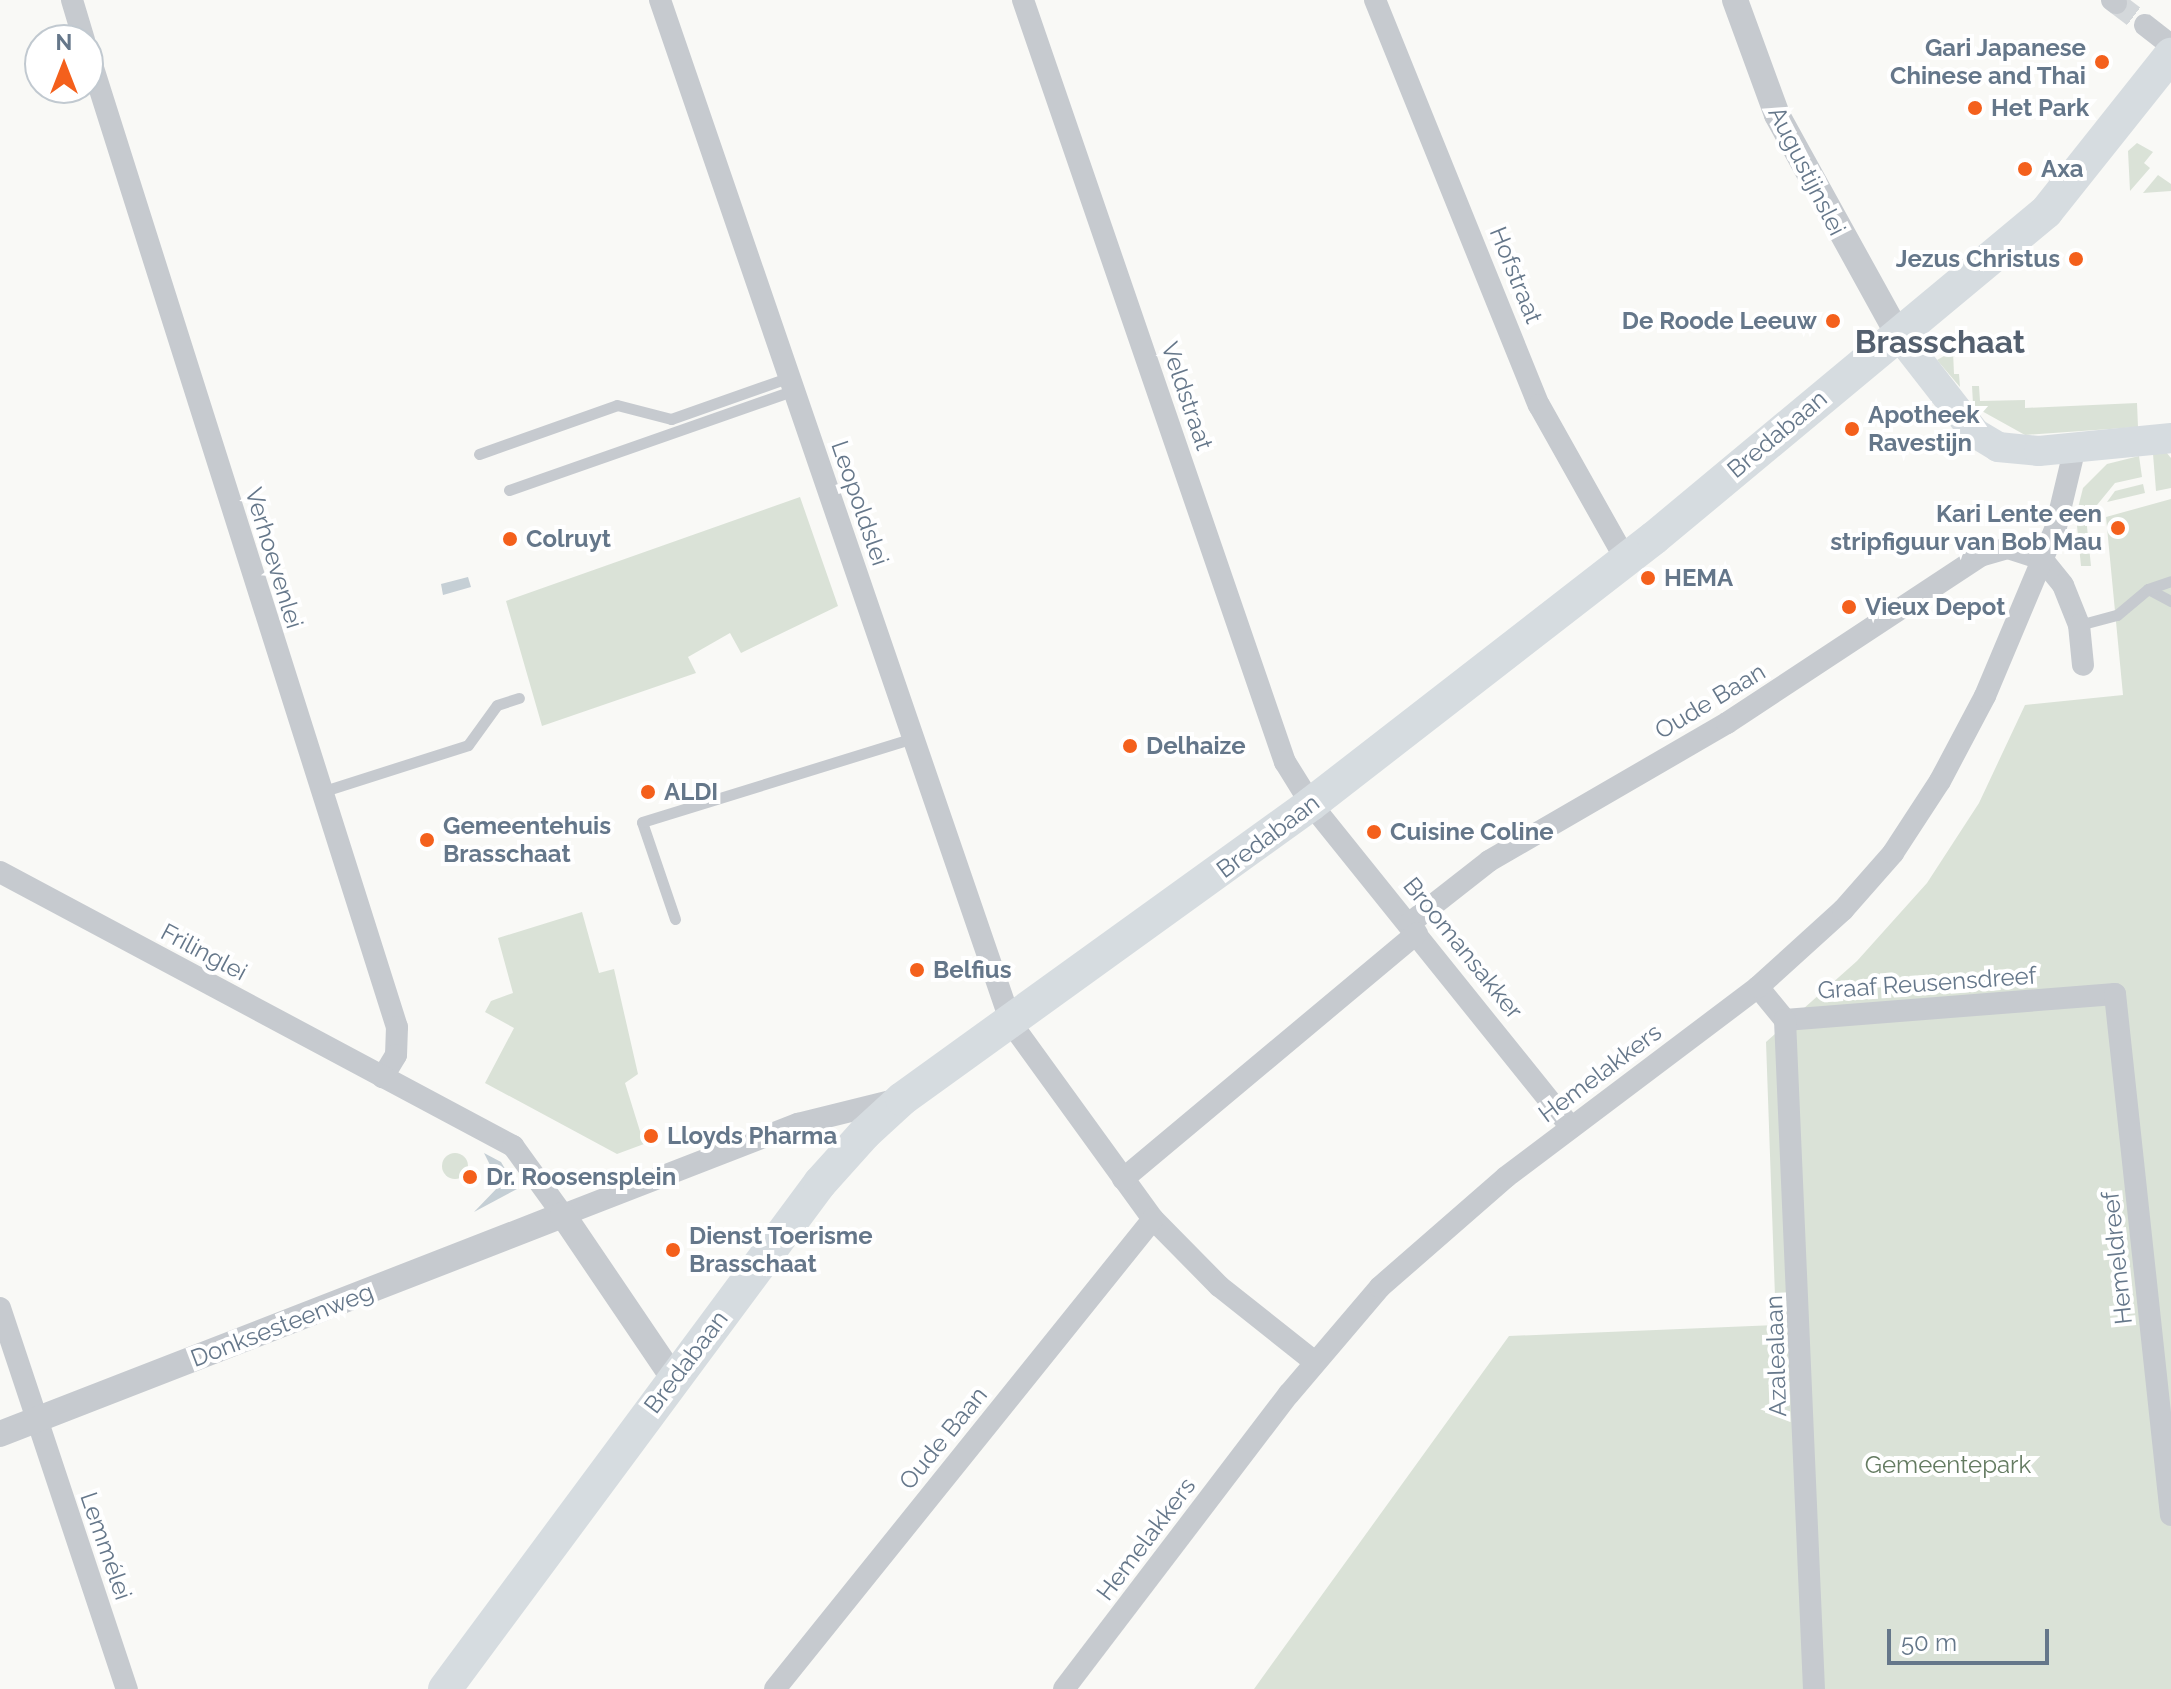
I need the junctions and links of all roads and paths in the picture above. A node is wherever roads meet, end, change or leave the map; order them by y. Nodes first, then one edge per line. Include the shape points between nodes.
1 (72, 0) edge
2 (660, 0) edge
3 (1023, 0) edge
4 (1375, 0) edge
5 (1735, 0) edge
6 (79, 24) edge
7 (2145, 25) tunnel mouth
8 (2171, 45) edge
9 (2171, 55) edge
10 (104, 103) edge
11 (1898, 334) junction
12 (792, 384) junction
13 (2171, 438) edge
14 (2075, 447) junction
15 (479, 454) dead end
16 (509, 490) dead end
17 (2042, 559) junction
18 (1626, 560) junction
19 (2171, 581) edge
20 (2148, 589) junction
21 (2171, 601) edge
22 (2079, 625) junction
23 (2083, 665) dead end
24 (519, 698) dead end
25 (913, 738) junction
26 (321, 792) junction
27 (1311, 804) junction
28 (0, 872) edge
29 (675, 919) dead end
30 (1414, 928) junction
31 (1758, 987) junction
32 (2115, 994) joint
33 (1785, 1020) junction
34 (1011, 1023) junction
35 (383, 1077) junction
36 (902, 1099) junction
37 (1571, 1127) junction
38 (1123, 1179) junction
39 (563, 1215) junction
40 (1153, 1219) junction
41 (0, 1308) edge
42 (1315, 1362) junction
43 (674, 1379) junction
44 (37, 1420) junction
45 (0, 1434) edge
46 (2171, 1515) edge
47 (127, 1689) edge
48 (445, 1689) edge
49 (775, 1689) edge
50 (1064, 1689) edge
51 (1814, 1689) edge

1 - 6 street
2 - 12 street, Leopoldslei
3 - 27 street, Veldstraat via 1285,762
4 - 18 street, Hofstraat via 1539,405
5 - 11 street, Augustijnslei via 1777,115
7 - 8 street
9 - 11 main road, Bredabaan via 2046,212
10 - 26 street, Verhoevenlei
11 - 14 main road via 1975,433 1998,447 2019,451
11 - 18 main road, Bredabaan
12 - 15 lane via 671,419 617,405
12 - 16 lane
12 - 25 street, Leopoldslei
13 - 14 main road
14 - 17 street, Hemelakkers via 2056,527
17 - 22 street via 2063,585
17 - 30 street, Oude Baan via 2023,550 1992,549 1727,723 1489,861
17 - 31 street, Hemelakkers via 1985,696 1914,824 1843,910
18 - 27 main road, Bredabaan
19 - 20 lane
20 - 21 lane
20 - 22 lane via 2117,615
22 - 23 street
24 - 26 lane via 497,705 468,745
25 - 29 lane via 642,822
25 - 34 street, Leopoldslei
26 - 35 street, Verhoevenlei via 397,1027 396,1055
27 - 30 street, Broomansakker
27 - 34 main road, Bredabaan
28 - 35 street, Frilinglei
30 - 37 street, Broomansakker
30 - 38 street, Oude Baan
31 - 33 street
31 - 37 street, Hemelakkers
32 - 33 street, Graaf Reusensdreef
32 - 46 street, Hemeldreef
33 - 51 street, Azalealaan
34 - 36 main road, Bredabaan
34 - 38 street
35 - 39 street, Frilinglei via 513,1146
36 - 39 street via 798,1124
36 - 43 main road, Bredabaan via 820,1183
37 - 42 street, Hemelakkers via 1414,1254
38 - 40 street
39 - 43 street
39 - 44 street, Donksesteenweg
40 - 42 street via 1219,1286
40 - 49 street, Oude Baan
41 - 44 street, Lemmélei
42 - 50 street, Hemelakkers
43 - 48 main road, Bredabaan
44 - 45 street, Donksesteenweg
44 - 47 street, Lemmélei

